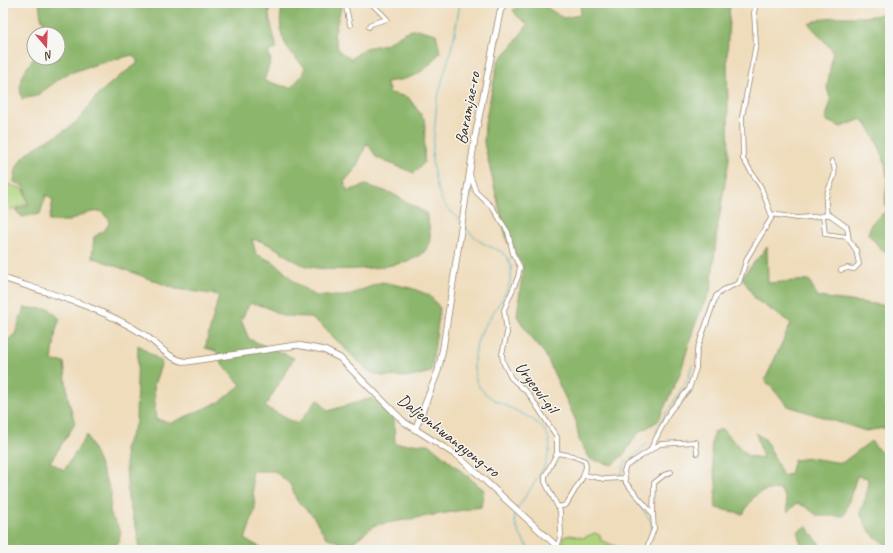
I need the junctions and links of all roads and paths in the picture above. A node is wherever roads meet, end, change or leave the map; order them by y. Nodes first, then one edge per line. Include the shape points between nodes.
1 (345, 3) edge
2 (371, 3) edge
3 (756, 3) edge
4 (505, 4) edge
5 (350, 25) dead end
6 (369, 27) dead end
7 (832, 161) dead end
8 (470, 174) junction
9 (771, 214) junction
10 (825, 215) junction
11 (849, 240) junction
12 (841, 270) dead end
13 (3, 278) edge
14 (416, 430) junction
15 (650, 450) junction
16 (557, 453) junction
17 (697, 453) dead end
18 (671, 472) dead end
19 (583, 476) junction
20 (622, 478) junction
21 (558, 507) junction
22 (653, 514) junction
23 (559, 549) edge
24 (646, 550) edge

1 - 5 street
2 - 6 street via 387,19
3 - 9 street via 756,44 742,117 742,159 761,187
4 - 8 main road, Baramjae-ro via 475,137
7 - 10 street via 835,168 832,185 827,194
8 - 14 main road, Baramjae-ro via 438,371
8 - 16 street, Uryeoul-gil via 476,192 492,207 508,232 513,254 520,267 504,310 506,333 503,362 511,378 528,393 554,431 558,442
9 - 10 street via 797,218
9 - 15 street via 768,225 747,258 739,283 716,296 688,389 670,411
10 - 11 street via 847,227
10 - 11 street via 825,234 842,235
11 - 12 street via 856,250 859,264 854,269
13 - 14 main road, Daljeonhwangyong-ro via 113,317 148,337 176,360 186,362 298,345 324,350 340,358 404,422
14 - 23 main road, Daljeonhwangyong-ro via 459,457
15 - 17 street via 660,444 696,442
15 - 20 street via 626,466
16 - 19 street via 585,461
16 - 21 street via 545,476 545,482
18 - 22 street via 664,474 654,483
19 - 20 street
19 - 21 street via 566,505
20 - 22 street
21 - 23 street via 561,530
22 - 24 street via 654,529

